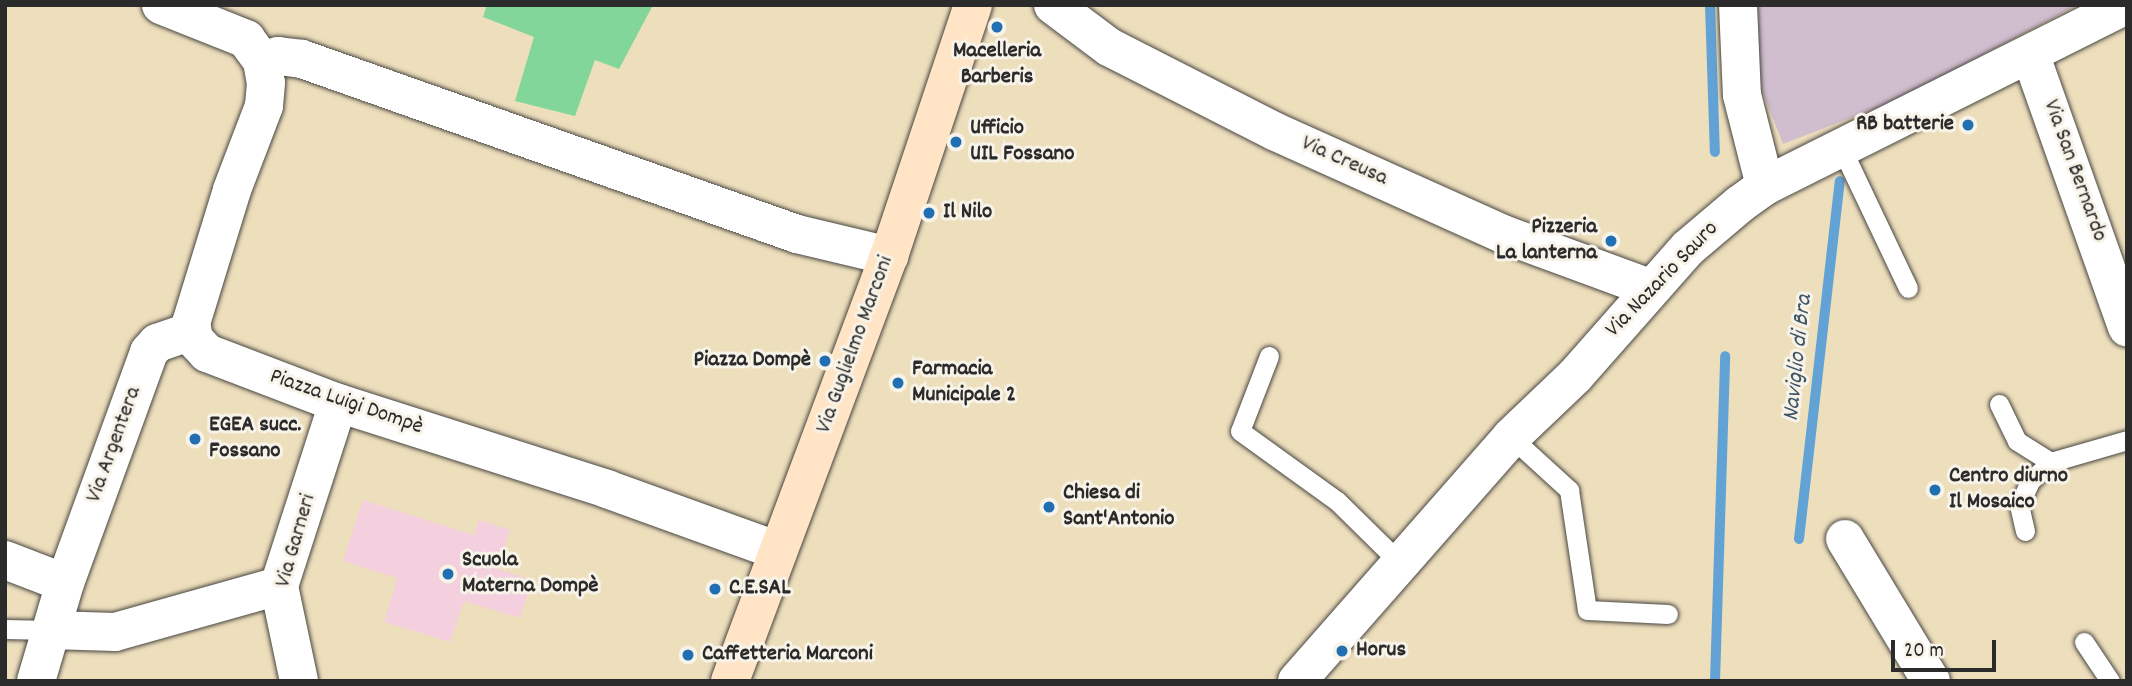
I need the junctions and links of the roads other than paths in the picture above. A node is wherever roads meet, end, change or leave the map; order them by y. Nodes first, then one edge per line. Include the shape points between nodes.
1 (161, 5) edge
2 (973, 5) edge
3 (1053, 5) edge
4 (1738, 5) edge
5 (2126, 5) edge
6 (2031, 56) junction
7 (262, 61) junction
8 (1840, 147) junction
9 (1765, 186) junction
10 (889, 256) junction
11 (1650, 288) junction
12 (1908, 288) dead end
13 (2127, 327) edge
14 (191, 331) junction
15 (1269, 356) dead end
16 (338, 403) junction
17 (1999, 404) dead end
18 (1511, 437) junction
19 (2127, 440) edge
20 (2051, 462) junction
21 (2025, 531) dead end
22 (1845, 539) dead end
23 (778, 551) junction
24 (5, 560) edge
25 (1399, 562) junction
26 (65, 583) junction
27 (279, 586) junction
28 (1668, 614) dead end
29 (5, 629) edge
30 (51, 630) junction
31 (2084, 642) dead end
32 (36, 681) edge
33 (299, 681) edge
34 (730, 681) edge
35 (1297, 681) edge
36 (1931, 681) edge
37 (2110, 681) edge

1 - 7 street via 246,39
2 - 10 main road, Via Guglielmo Marconi
3 - 11 street, Via Creusa via 1109,47 1213,102 1503,234
4 - 9 street via 1742,95
5 - 6 street, Via Nazario Sauro
6 - 8 street, Via Nazario Sauro
6 - 13 street, Via San Bernardo
7 - 10 street via 278,56 302,59 797,234
7 - 14 street via 264,106 232,190
8 - 9 street, Via Nazario Sauro
8 - 12 lane
9 - 11 street, Via Nazario Sauro via 1688,247
10 - 23 main road, Via Guglielmo Marconi
11 - 18 street, Via Nazario Sauro via 1575,376
14 - 16 street, Piazza Luigi Dompè via 207,353
14 - 26 street, Via Argentera via 158,343 149,352
15 - 25 lane via 1240,431 1337,501
16 - 23 street, Piazza Luigi Dompè via 607,489
16 - 27 street, Via Garneri
17 - 20 lane via 2017,441
18 - 25 street, Via Nazario Sauro
18 - 28 lane via 1569,490 1587,610
19 - 20 lane
20 - 21 lane via 2030,481 2019,505
22 - 36 street
23 - 34 main road, Via Guglielmo Marconi
24 - 26 street
25 - 35 street, Via Nazario Sauro
26 - 30 street, Via Argentera
27 - 30 street via 115,632
27 - 33 street, Via Garneri
29 - 30 lane
30 - 32 street, Via Argentera
31 - 37 lane

